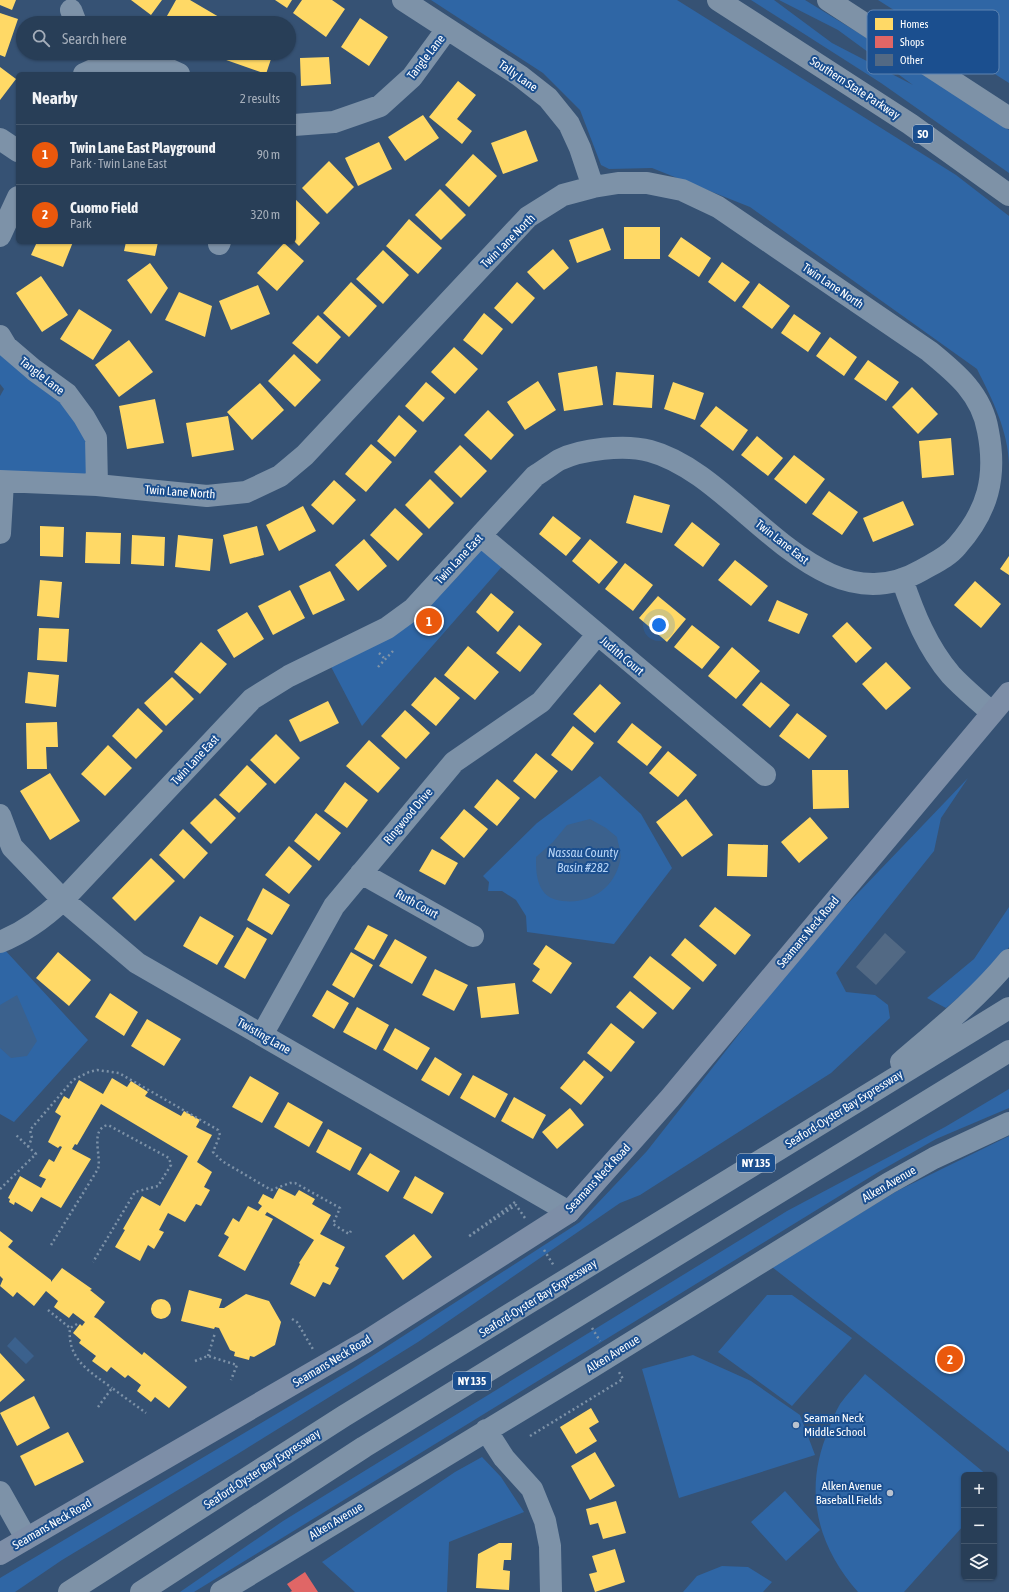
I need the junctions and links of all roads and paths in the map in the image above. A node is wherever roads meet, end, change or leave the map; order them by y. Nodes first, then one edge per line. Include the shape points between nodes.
1 (404, 0) edge
2 (718, 0) edge
3 (828, 0) edge
4 (867, 25) edge
5 (447, 29) junction
6 (88, 65) edge
7 (175, 72) edge
8 (942, 74) edge
9 (1009, 118) edge
10 (296, 126) edge
11 (0, 139) edge
12 (16, 149) edge
13 (593, 187) junction
14 (1009, 195) edge
15 (16, 201) edge
16 (0, 236) edge
17 (0, 336) edge
18 (1, 482) edge
19 (97, 485) junction
20 (0, 533) edge
21 (481, 536) junction
22 (902, 579) junction
23 (597, 635) junction
24 (393, 651) dead end
25 (378, 667) dead end
26 (1009, 693) edge
27 (992, 713) junction
28 (765, 775) dead end
29 (0, 815) edge
30 (361, 873) junction
31 (63, 900) junction
32 (473, 936) dead end
33 (0, 942) edge
34 (1009, 960) edge
35 (1009, 1008) edge
36 (262, 1035) junction
37 (1009, 1051) edge
38 (1009, 1069) edge
39 (850, 1106) junction
40 (1009, 1123) edge
41 (16, 1135) dead end
42 (869, 1137) junction
43 (28, 1147) junction
44 (0, 1189) edge
45 (569, 1212) junction
46 (351, 1231) dead end
47 (51, 1245) dead end
48 (93, 1262) dead end
49 (48, 1310) dead end
50 (292, 1319) dead end
51 (77, 1324) dead end
52 (70, 1328) junction
53 (215, 1333) dead end
54 (315, 1353) dead end
55 (208, 1356) junction
56 (196, 1361) dead end
57 (231, 1380) dead end
58 (112, 1388) junction
59 (98, 1407) dead end
60 (146, 1413) dead end
61 (486, 1430) junction
62 (0, 1492) edge
63 (26, 1538) junction
64 (0, 1554) edge
65 (69, 1592) edge
66 (141, 1592) edge
67 (222, 1592) edge
68 (551, 1592) edge

1 - 5 street, Tally Lane
2 - 14 highway, Southern State Parkway / SO via 910,124
3 - 4 highway
5 - 10 street, Tangle Lane via 412,77 380,106 334,122
5 - 13 street, Tally Lane via 520,76 548,98 569,124 578,142
6 - 7 street via 126,62 168,68
8 - 9 highway
11 - 12 street
13 - 19 street, Twin Lane North via 563,195 528,217 304,455 280,476 246,492 207,496
13 - 22 street, Twin Lane North via 618,183 647,183 682,190 718,207 928,351 956,373 974,394 987,422 991,448 989,489 984,506 971,531 951,553
15 - 16 street
17 - 19 street, Tangle Lane via 6,346 67,394 84,417 96,438
18 - 19 street, Twin Lane North
18 - 20 street
21 - 22 street, Twin Lane East via 535,476 560,460 594,450 648,450 696,472 803,560 828,575 874,584
21 - 23 street, Judith Court
21 - 31 street, Twin Lane East via 413,609 387,628 289,676 252,699
22 - 27 street via 915,618 929,644 951,675
23 - 28 street, Judith Court
23 - 30 street, Ringwood Drive via 541,702 454,762
24 - 25 path
26 - 27 main road, Seamans Neck Road
27 - 45 main road, Seamans Neck Road via 670,1098
29 - 31 street, Twisting Lane via 12,847
30 - 32 street, Ruth Court
30 - 36 street, Ringwood Drive via 334,906
31 - 33 street, Twin Lane East via 39,921
31 - 36 street, Twisting Lane via 138,963
34 - 39 highway via 995,978 965,1007
35 - 39 highway, Seaford-Oyster Bay Expressway / NY 135
36 - 45 street, Twisting Lane
37 - 42 highway, NY 135
38 - 42 highway
39 - 65 highway, Seaford-Oyster Bay Expressway / NY 135 via 338,1420
40 - 61 street, Alken Avenue via 934,1158 889,1183
41 - 43 path
42 - 66 highway, NY 135 via 364,1447
43 - 44 path via 36,1154
43 - 46 path via 32,1138 30,1130 73,1080 97,1070 119,1073 218,1130 220,1135 213,1152 222,1161 271,1190 290,1183 303,1186 340,1208 333,1224 349,1234
45 - 63 main road, Seamans Neck Road via 367,1341
47 - 48 path via 98,1169 100,1156 97,1139 102,1128 108,1125 169,1158 171,1165 158,1186 135,1192
49 - 52 path
50 - 54 path via 297,1322
51 - 52 path
52 - 58 path via 70,1347 75,1355 91,1372
53 - 55 path
55 - 56 path
55 - 57 path via 237,1365
58 - 59 path
58 - 60 path
61 - 67 street, Alken Avenue
61 - 68 street via 504,1458 532,1488 546,1521 550,1546
62 - 63 street
63 - 64 main road, Seamans Neck Road

